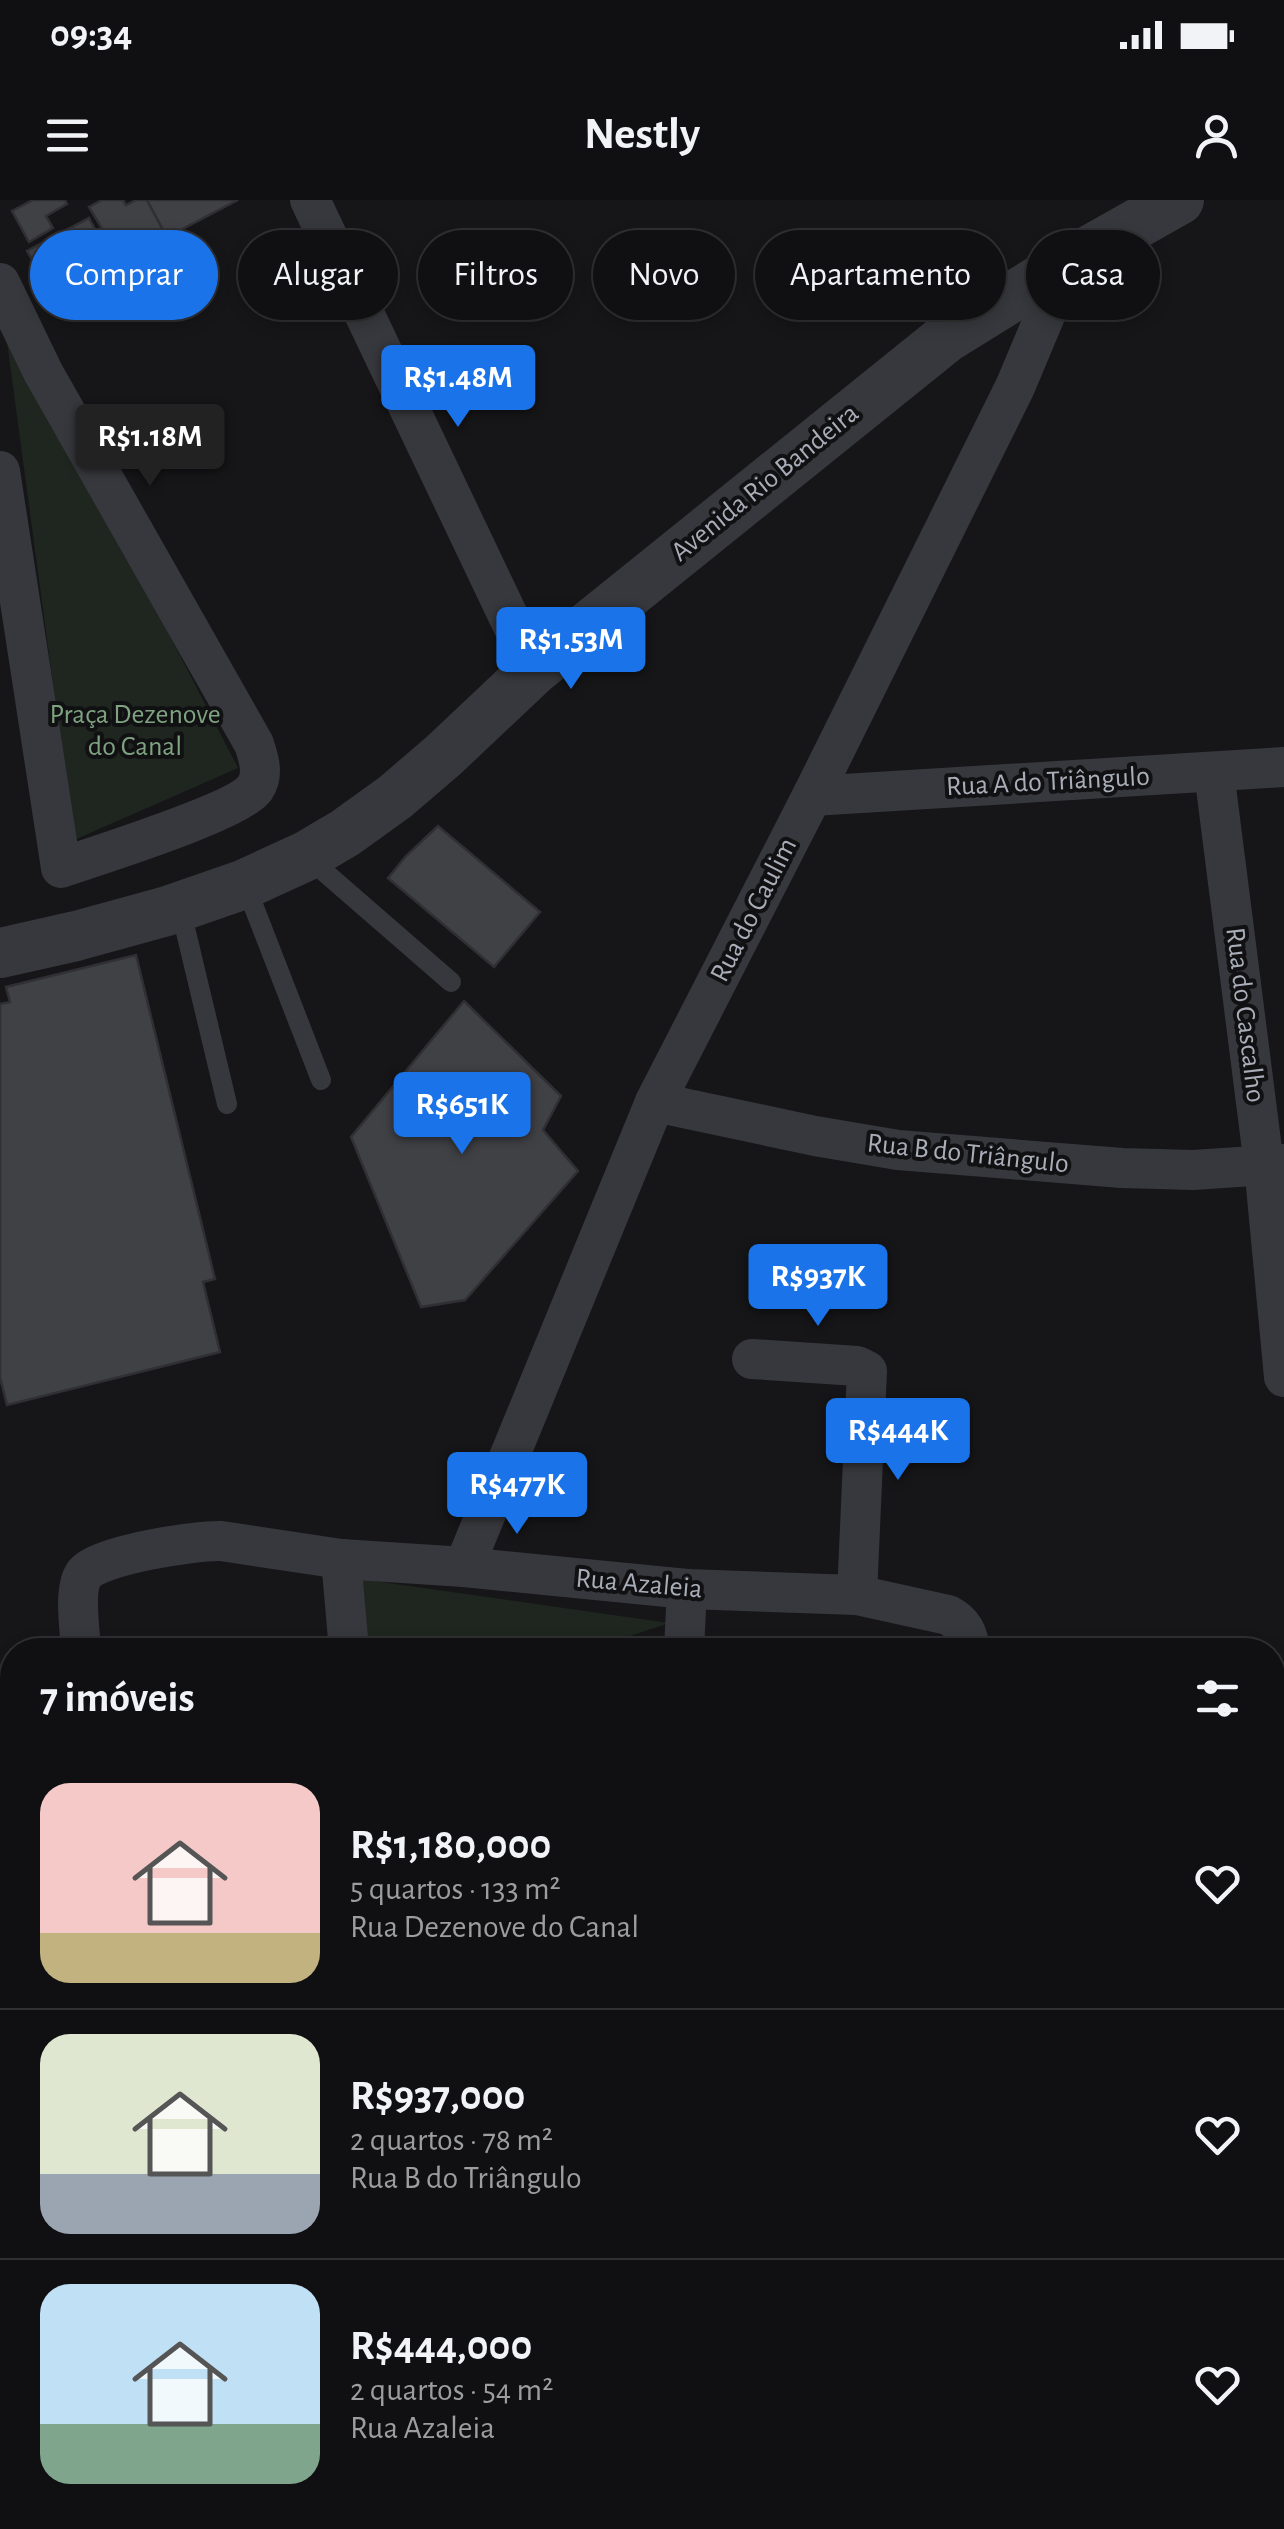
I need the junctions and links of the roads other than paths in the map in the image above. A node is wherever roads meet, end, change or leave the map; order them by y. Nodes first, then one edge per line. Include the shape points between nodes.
1 (310, 200) edge
2 (1180, 200) edge
3 (1125, 230) edge
4 (0, 283) edge
5 (1026, 287) edge
6 (1043, 320) edge
7 (0, 471) edge
8 (534, 670) junction
9 (1284, 767) edge
10 (1214, 772) junction
11 (812, 796) junction
12 (306, 856) junction
13 (245, 884) junction
14 (180, 906) junction
15 (0, 952) edge
16 (451, 982) dead end
17 (321, 1080) dead end
18 (655, 1102) junction
19 (227, 1104) dead end
20 (1274, 1164) edge
21 (752, 1360) dead end
22 (1284, 1376) edge
23 (341, 1559) junction
24 (464, 1567) junction
25 (686, 1589) junction
26 (857, 1596) junction
27 (964, 1635) edge
28 (81, 1638) edge
29 (348, 1638) edge
30 (684, 1638) edge

1 - 8 street
2 - 3 street, Avenida Rio Bandeira
4 - 7 street via 43,372 254,744 261,772 250,794 61,868
5 - 8 street, Avenida Rio Bandeira via 946,338
6 - 11 street, Rua do Caulim via 1016,388
8 - 12 street, Avenida Rio Bandeira via 395,796
9 - 10 street, Rua A do Triângulo
10 - 11 street, Rua A do Triângulo
10 - 20 street, Rua do Cascalho
11 - 18 street, Rua do Caulim
12 - 13 street, Avenida Rio Bandeira
12 - 16 lane
13 - 14 street, Avenida Rio Bandeira
13 - 17 lane
14 - 15 street, Avenida Rio Bandeira
14 - 19 lane
18 - 20 street, Rua B do Triângulo via 898,1150 1122,1168
18 - 24 street, Rua do Caulim
20 - 22 street, Rua do Cascalho
21 - 26 street via 867,1370
23 - 24 street, Rua Azaleia
23 - 28 street, Rua Azaleia via 201,1540 104,1561 84,1573 80,1585
23 - 29 street
24 - 25 street, Rua Azaleia
25 - 26 street, Rua Azaleia
25 - 30 street
26 - 27 street, Rua Azaleia via 938,1611

